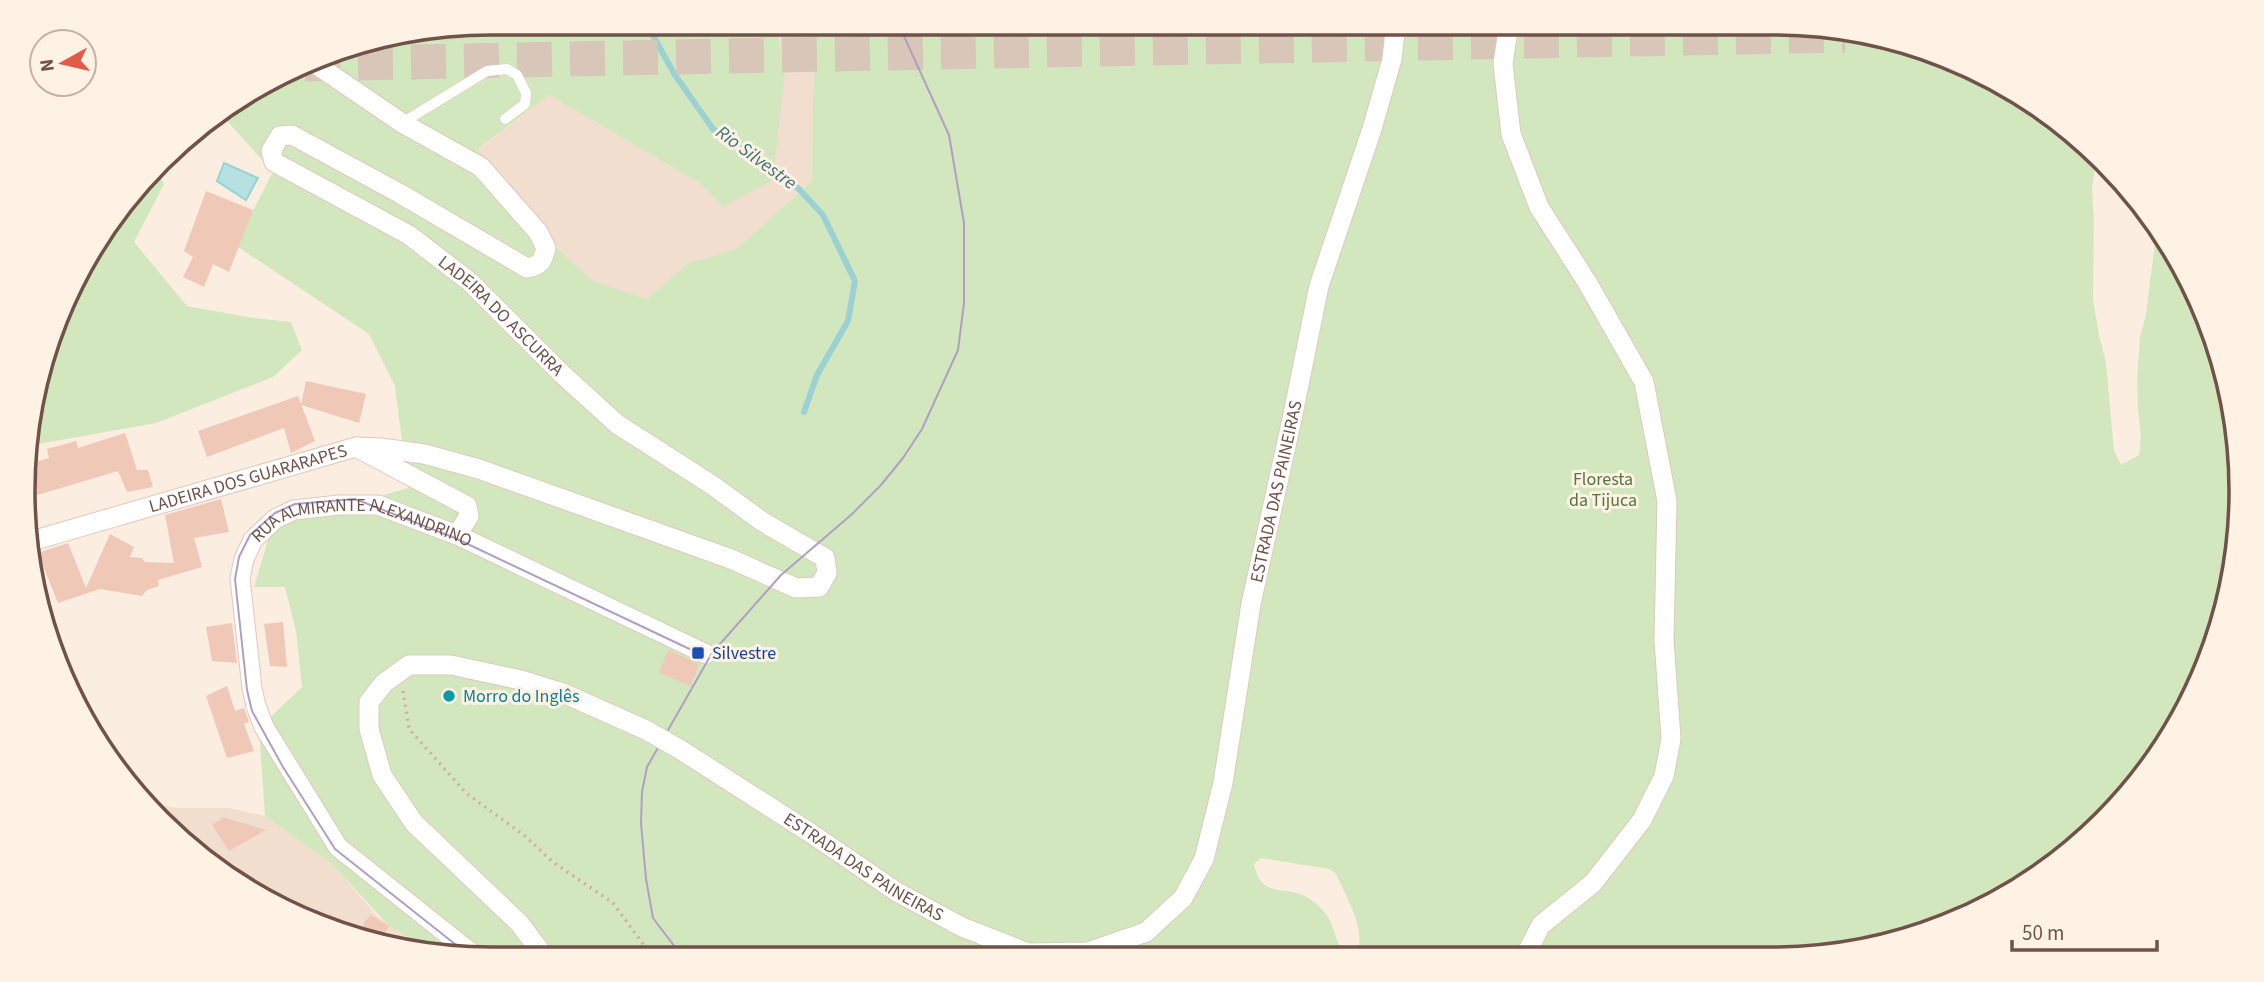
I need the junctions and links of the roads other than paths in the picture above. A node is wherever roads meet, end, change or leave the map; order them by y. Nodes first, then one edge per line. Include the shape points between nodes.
1 (1395, 35) edge
2 (1507, 35) edge
3 (321, 68) edge
4 (505, 119) dead end
5 (402, 123) junction
6 (356, 447) junction
7 (457, 535) junction
8 (38, 539) edge
9 (705, 654) dead end
10 (462, 946) edge
11 (537, 947) edge
12 (1013, 947) edge
13 (1102, 947) edge
14 (1530, 947) edge

1 - 13 street, ESTRADA DAS PAINEIRAS, bridge via 1372,129 1319,286 1251,604 1223,783 1204,859 1183,898 1146,932
2 - 14 street via 1503,64 1511,134 1539,207 1644,382 1667,501 1664,640 1671,739 1664,776 1642,820 1592,883 1541,925
3 - 5 street, LADEIRA DO ASCURRA
4 - 5 lane via 525,104 526,93 517,75 507,69 486,71
5 - 6 street, LADEIRA DO ASCURRA via 481,167 543,240 544,259 536,267 527,268 292,135 280,135 271,156 274,162 409,235 470,282 617,424 825,558 827,573 819,587 796,588 731,559 479,468 424,454
6 - 7 street, LADEIRA DOS GUARARAPES via 467,506 469,516
6 - 8 street, LADEIRA DOS GUARARAPES
7 - 9 street, RUA ALMIRANTE ALEXANDRINO
7 - 10 street, RUA ALMIRANTE ALEXANDRINO via 378,505 294,510 275,519 253,540 240,578 256,706 264,727 338,847
11 - 12 street, ESTRADA DAS PAINEIRAS, bridge via 520,924 414,823 382,775 369,729 369,702 384,683 409,666 451,665 521,680 563,693 646,730 897,892 962,927

